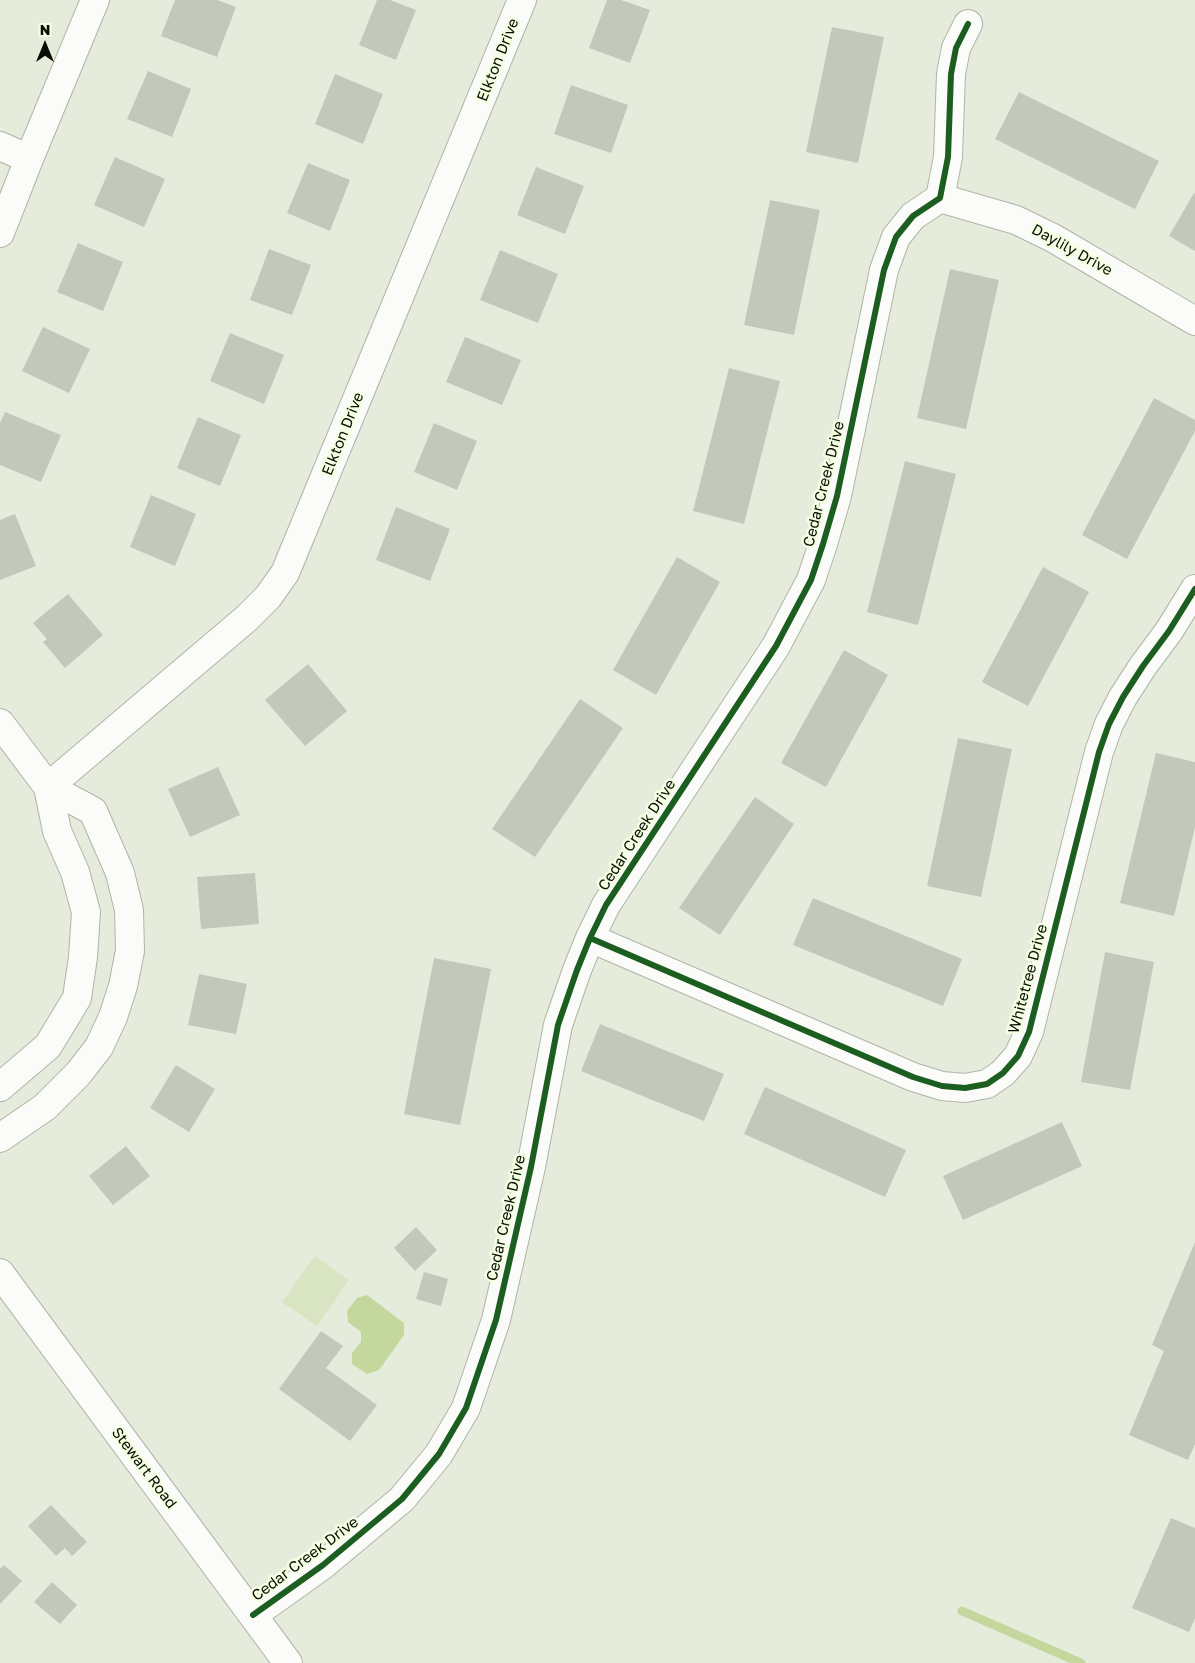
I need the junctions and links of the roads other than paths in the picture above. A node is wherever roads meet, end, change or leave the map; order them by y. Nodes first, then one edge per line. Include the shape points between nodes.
1 (96, 0) edge
2 (522, 0) edge
3 (968, 24) dead end
4 (0, 146) edge
5 (29, 159) junction
6 (940, 198) junction
7 (0, 233) edge
8 (1195, 321) edge
9 (1195, 589) edge
10 (0, 723) edge
11 (48, 787) junction
12 (590, 938) junction
13 (77, 998) junction
14 (114, 1017) junction
15 (0, 1087) edge
16 (0, 1138) edge
17 (0, 1273) edge
18 (253, 1615) junction
19 (288, 1663) edge

1 - 5 street
2 - 11 street, Elkton Drive via 286,573 247,618
3 - 6 street via 956,48 951,74 948,157
4 - 5 street
5 - 7 street
6 - 8 street, Daylily Drive via 1016,220 1053,238
6 - 12 street, Cedar Creek Drive via 913,216 896,237 884,270 837,496 811,580 776,646 606,905
9 - 12 street, Whitetree Drive via 1123,697 1109,724 1099,752 1029,1032 1018,1056 1003,1073 987,1084 965,1088 913,1078
10 - 11 street
11 - 13 street via 57,831 75,872 86,912
11 - 14 street via 93,811 120,873 129,910 130,951
12 - 18 street, Cedar Creek Drive via 558,1024 532,1167 496,1320 466,1408 439,1454 402,1499 323,1565
13 - 14 street
13 - 15 street via 48,1046
14 - 16 street via 99,1047 78,1074 44,1107
17 - 18 street, Stewart Road
18 - 19 street, Stewart Road

